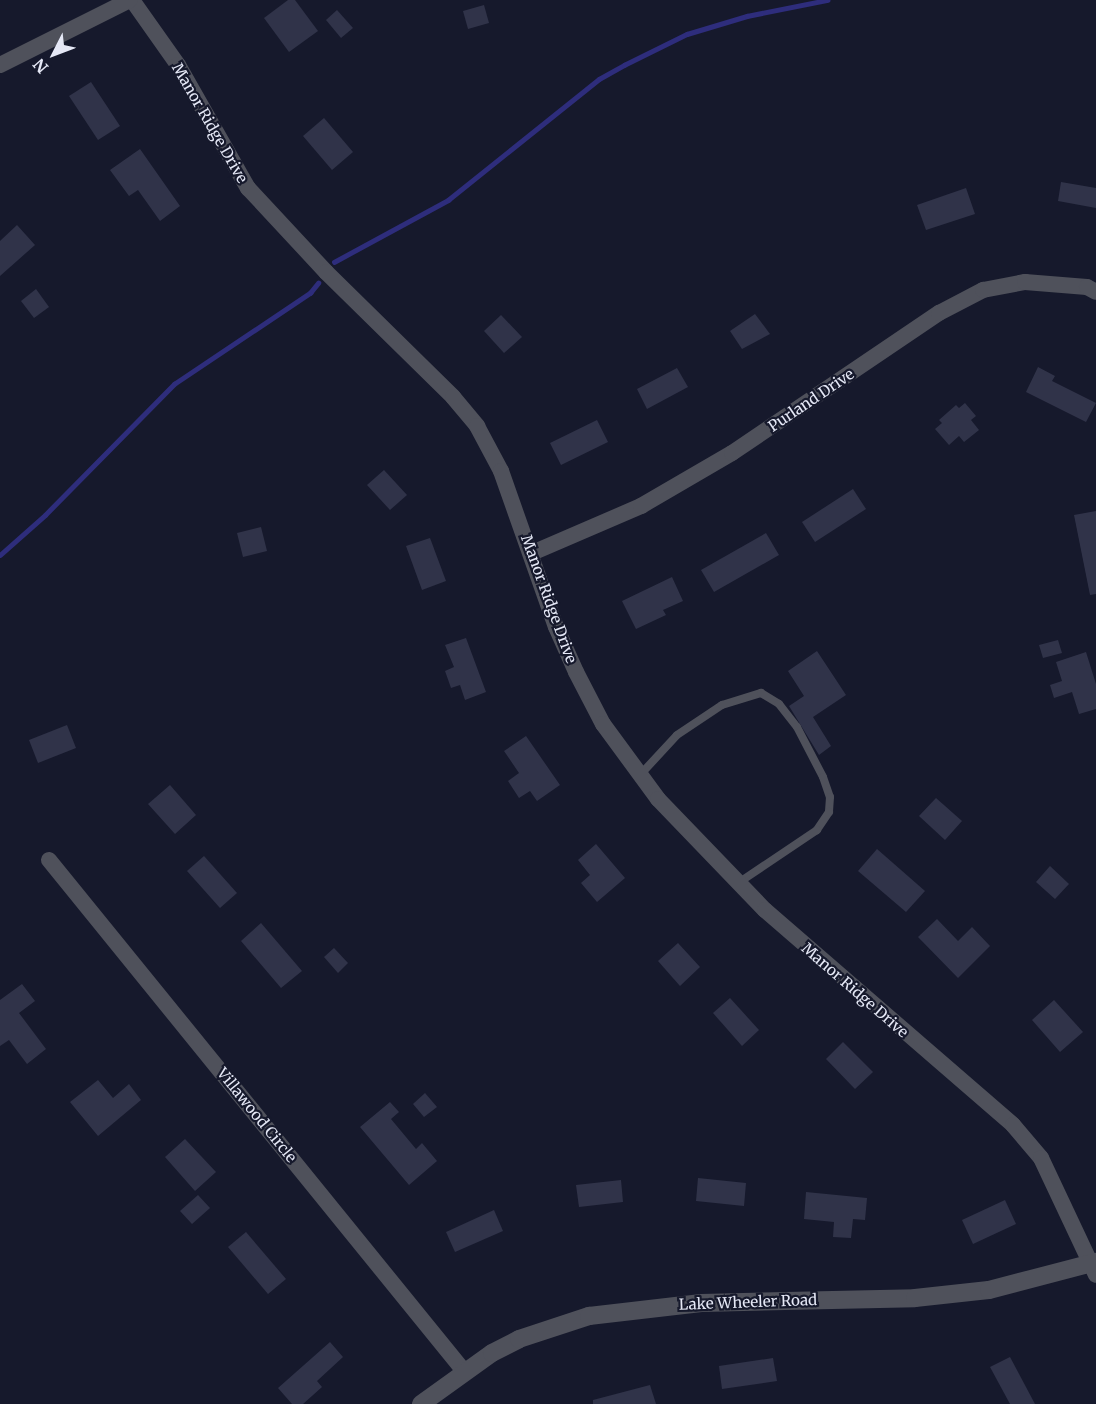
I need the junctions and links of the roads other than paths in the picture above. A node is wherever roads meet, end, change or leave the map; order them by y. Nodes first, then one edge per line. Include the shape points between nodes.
1 (131, 0) edge
2 (0, 65) edge
3 (1096, 292) edge
4 (532, 553) junction
5 (640, 775) junction
6 (49, 861) dead end
7 (738, 883) junction
8 (1095, 1267) edge
9 (463, 1371) junction
10 (421, 1404) edge

1 - 2 street
1 - 4 street, Manor Ridge Drive via 178,64 248,188 477,426 501,471
3 - 4 street, Purland Drive via 1087,287 1025,282 983,290 939,313 732,453 640,506
4 - 5 street, Manor Ridge Drive via 556,627 576,672 603,724
5 - 7 street, Manor Ridge Drive
5 - 7 lane via 678,735 722,705 761,693 779,704 819,768 830,797 829,812 818,830
6 - 9 street, Villawood Circle
7 - 8 street, Manor Ridge Drive via 854,990 1013,1125 1041,1158
8 - 9 street, Lake Wheeler Road via 989,1290 926,1297 701,1302 589,1316 519,1340
9 - 10 street, Lake Wheeler Road

